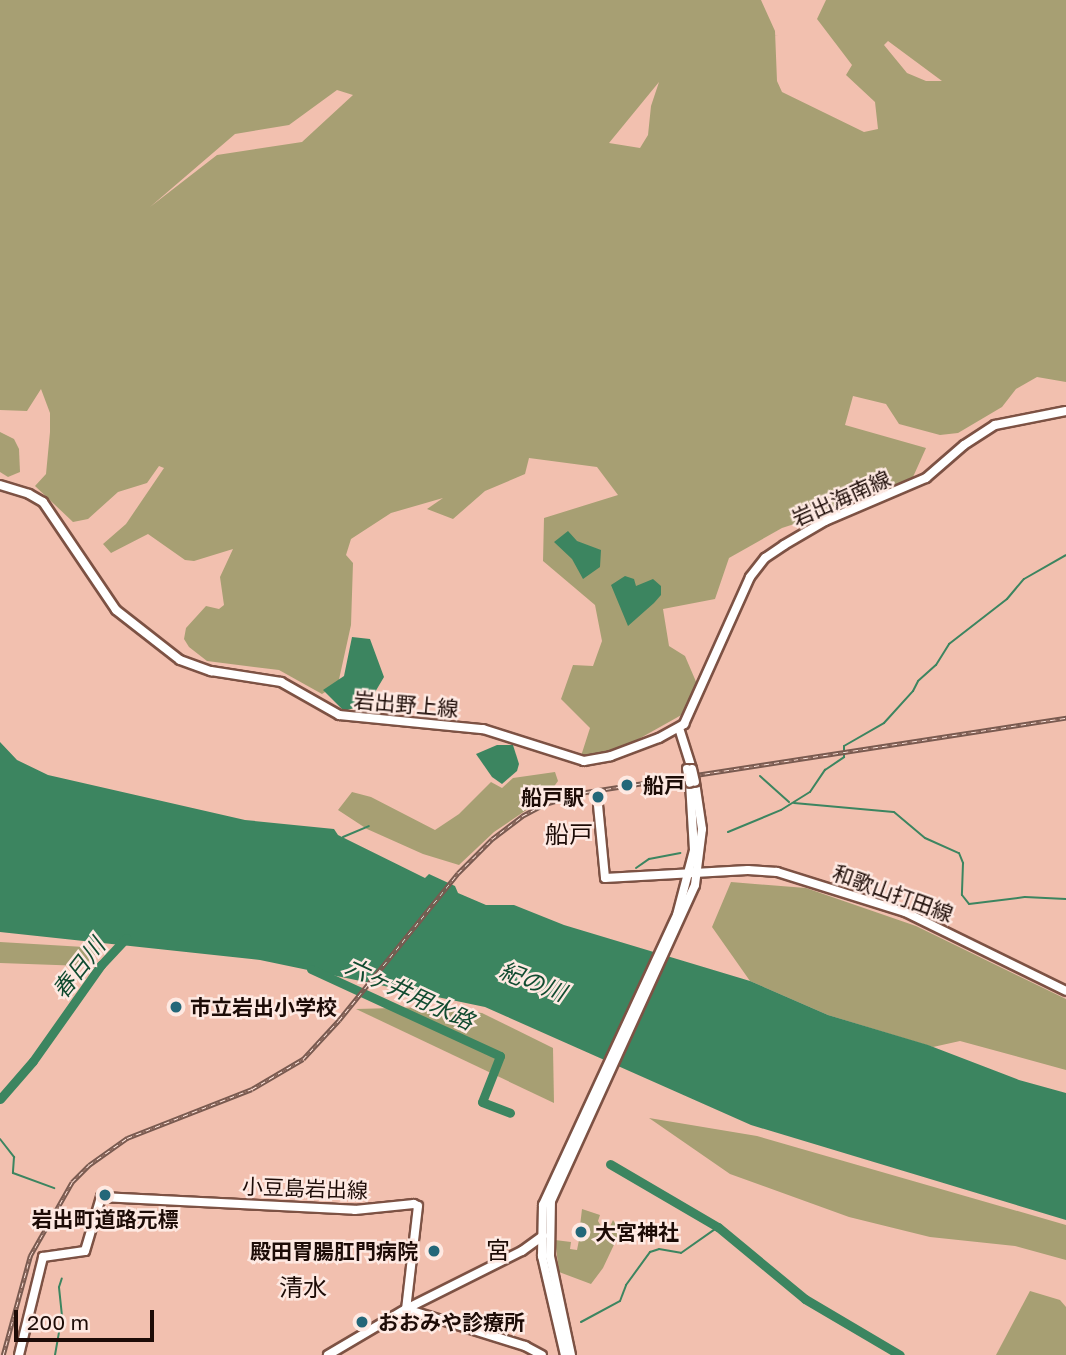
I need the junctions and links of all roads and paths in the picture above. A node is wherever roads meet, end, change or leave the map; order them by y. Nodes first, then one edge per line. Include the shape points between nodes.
1 (1066, 411) edge
2 (0, 485) edge
3 (679, 728) junction
4 (598, 805) dead end
5 (693, 875) junction
6 (1066, 991) edge
7 (544, 1235) junction
8 (406, 1309) junction
9 (566, 1354) edge
10 (19, 1355) edge
11 (328, 1355) edge
12 (542, 1355) edge

1 - 3 main road, 岩出海南線 via 995,425 926,478 806,530 765,558 746,586 690,716
2 - 3 main road, 岩出野上線 via 43,502 116,610 163,649 194,666 281,682 339,715 483,729 584,761 611,756
3 - 5 main road, bridge via 693,782
4 - 5 main road, 和歌山打田線 via 605,878
5 - 6 main road, 和歌山打田線 via 763,870 857,895 937,925
5 - 7 main road via 543,1205
7 - 8 main road via 522,1251
7 - 9 main road
8 - 10 main road, 小豆島岩出線 via 418,1206 414,1204 355,1210 101,1197 85,1251 43,1257
8 - 11 main road
8 - 12 main road

